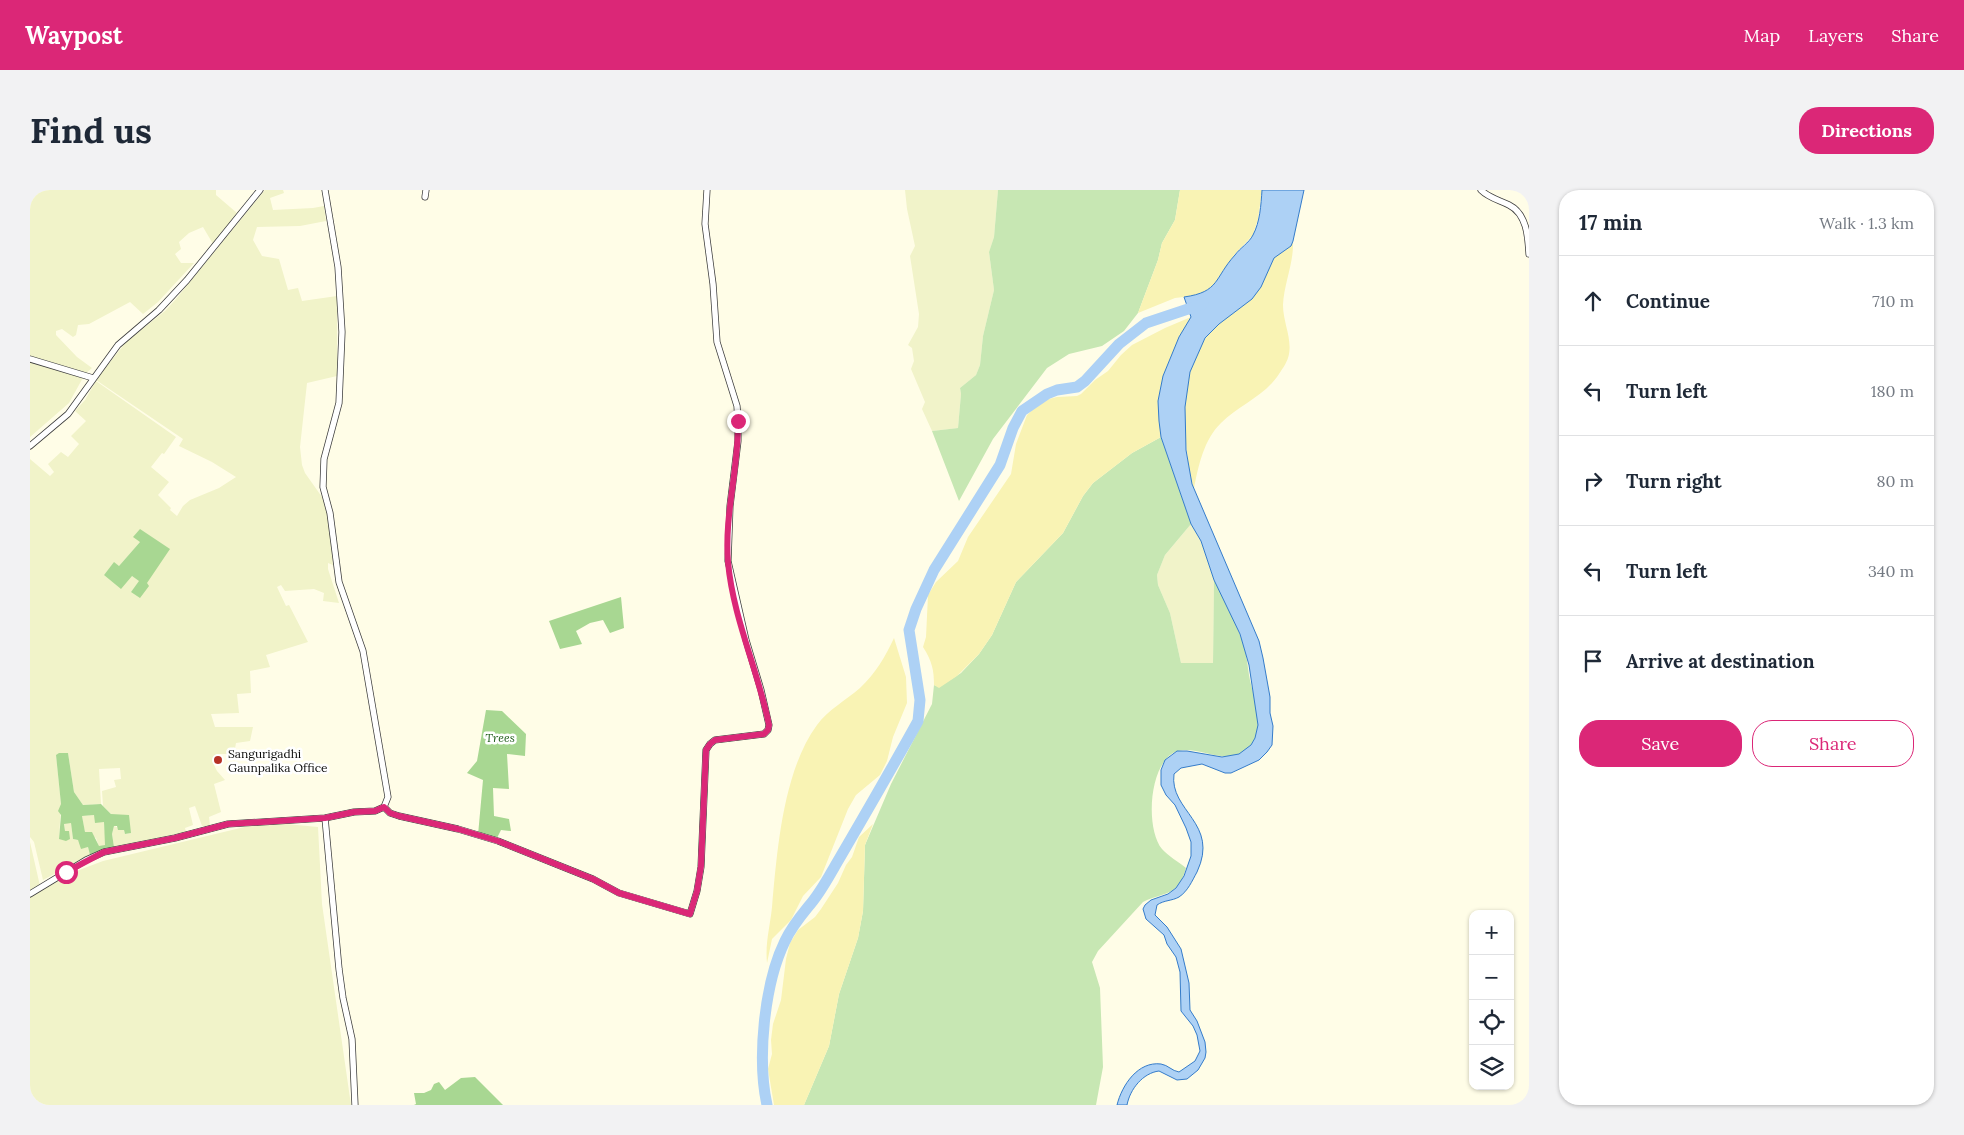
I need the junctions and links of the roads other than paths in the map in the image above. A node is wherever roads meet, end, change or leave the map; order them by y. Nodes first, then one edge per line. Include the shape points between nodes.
1 (260, 190) edge
2 (325, 190) edge
3 (426, 190) edge
4 (706, 190) edge
5 (1481, 190) edge
6 (425, 197) dead end
7 (1529, 254) edge
8 (30, 360) edge
9 (93, 378) junction
10 (30, 446) edge
11 (384, 807) junction
12 (325, 818) junction
13 (30, 894) edge
14 (355, 1105) edge

1 - 9 street via 187,280 159,310 118,345
2 - 11 street via 338,267 342,332 338,402 324,458 323,488 330,513 339,582 363,651 388,797
3 - 6 street
4 - 11 street via 705,224 717,342 737,406 738,421 728,561 769,725 764,734 715,740 706,750 701,866 690,914 619,893 593,879 498,841 399,816
5 - 7 street via 1519,214 1528,234
8 - 9 street
9 - 10 street via 68,414
11 - 12 street
12 - 13 street via 228,824 104,852
12 - 14 street via 339,969 352,1039

